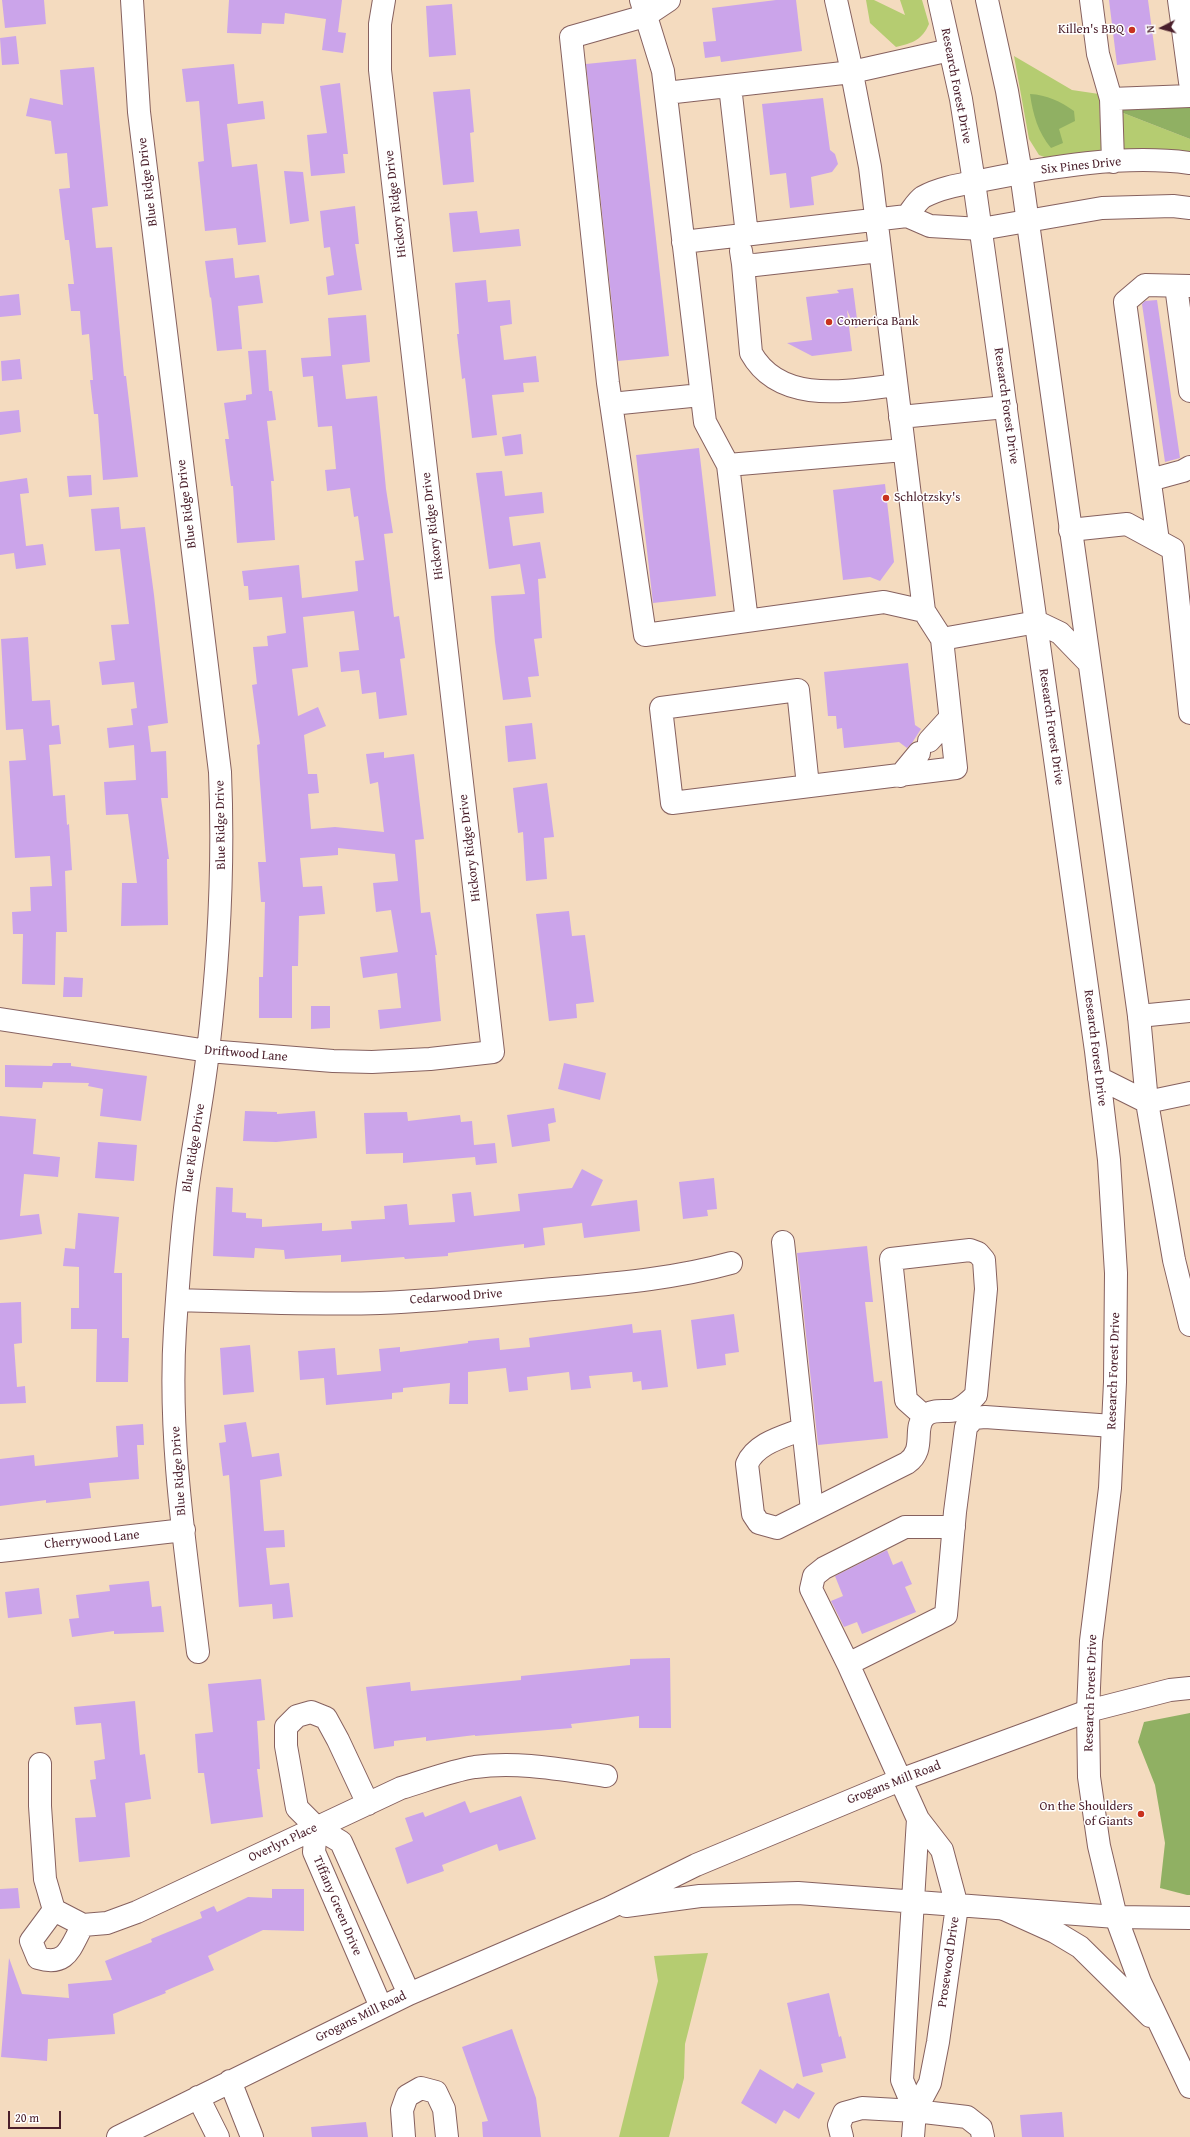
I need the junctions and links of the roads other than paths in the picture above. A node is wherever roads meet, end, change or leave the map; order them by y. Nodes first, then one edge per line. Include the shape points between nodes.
1 (132, 0) edge
2 (384, 0) edge
3 (669, 0) edge
4 (836, 0) edge
5 (939, 0) edge
6 (987, 0) edge
7 (1091, 0) edge
8 (1180, 0) edge
9 (643, 8) edge
10 (950, 50) junction
11 (852, 72) junction
12 (1190, 82) edge
13 (730, 86) junction
14 (666, 93) junction
15 (1190, 96) edge
16 (1111, 99) junction
17 (1113, 162) junction
18 (1190, 163) edge
19 (1021, 173) junction
20 (974, 182) junction
21 (1190, 208) edge
22 (907, 216) junction
23 (876, 219) junction
24 (1027, 221) junction
25 (981, 229) junction
26 (743, 235) junction
27 (683, 242) junction
28 (880, 251) junction
29 (743, 264) junction
30 (1183, 286) edge
31 (896, 385) junction
32 (1190, 391) edge
33 (701, 395) junction
34 (611, 404) junction
35 (1006, 406) junction
36 (900, 417) junction
37 (904, 450) junction
38 (728, 466) junction
39 (1190, 466) edge
40 (1150, 480) junction
41 (1070, 530) junction
42 (1174, 545) edge
43 (924, 611) junction
44 (747, 621) junction
45 (1036, 622) junction
46 (942, 639) junction
47 (1088, 663) junction
48 (1190, 713) edge
49 (950, 718) junction
50 (900, 776) junction
51 (808, 786) junction
52 (1190, 1011) edge
53 (1139, 1016) junction
54 (0, 1019) edge
55 (208, 1051) junction
56 (493, 1052) joint
57 (1099, 1078) junction
58 (1190, 1093) edge
59 (1147, 1102) junction
60 (783, 1242) dead end
61 (732, 1263) dead end
62 (178, 1300) junction
63 (1190, 1325) edge
64 (970, 1411) junction
65 (924, 1416) junction
66 (1113, 1426) junction
67 (803, 1429) junction
68 (812, 1510) junction
69 (954, 1527) junction
70 (184, 1530) junction
71 (0, 1551) edge
72 (198, 1652) dead end
73 (849, 1666) junction
74 (1190, 1688) edge
75 (1088, 1711) junction
76 (40, 1764) dead end
77 (606, 1776) dead end
78 (900, 1780) junction
79 (368, 1804) junction
80 (918, 1819) junction
81 (316, 1827) junction
82 (913, 1902) junction
83 (957, 1906) junction
84 (609, 1908) junction
85 (1004, 1909) junction
86 (54, 1910) junction
87 (1116, 1917) junction
88 (1190, 1918) edge
89 (83, 1925) junction
90 (409, 1994) junction
91 (381, 2007) junction
92 (1163, 2029) junction
93 (230, 2081) junction
94 (1190, 2086) edge
95 (198, 2097) junction
96 (915, 2111) junction
97 (118, 2137) edge
98 (218, 2137) edge
99 (252, 2137) edge
100 (404, 2137) edge
101 (447, 2137) edge
102 (842, 2137) edge
103 (913, 2137) edge
104 (983, 2137) edge

1 - 55 street, Blue Ridge Drive via 139,112 220,772 223,842 220,928
2 - 56 street, Hickory Ridge Drive via 380,24 380,70
3 - 9 street
4 - 11 street
5 - 10 street, Research Forest Drive
6 - 19 street
7 - 16 street via 1102,67
8 - 12 street
9 - 14 street via 663,71
9 - 34 street via 571,37
10 - 11 street
10 - 20 street, Research Forest Drive
11 - 13 street
11 - 23 street via 870,167
13 - 14 street
13 - 26 street
14 - 27 street
15 - 16 street
16 - 17 street
17 - 18 street, Six Pines Drive
17 - 19 street, Six Pines Drive
19 - 20 street, Six Pines Drive
19 - 24 street
20 - 22 street, Six Pines Drive via 936,191 921,198
20 - 25 street, Research Forest Drive
21 - 24 street via 1102,208
22 - 23 street
22 - 25 street via 930,226
23 - 26 street
23 - 28 street
24 - 25 street
24 - 41 street
25 - 35 street, Research Forest Drive
26 - 27 street
26 - 29 street
27 - 33 street
28 - 29 street via 755,265
28 - 31 street
29 - 31 street via 751,353 766,372 781,382 806,391 846,391
30 - 32 street
30 - 40 street via 1145,285 1125,302
31 - 36 street
33 - 34 street
33 - 38 street via 705,422
34 - 44 street via 645,635
35 - 36 street
35 - 45 street, Research Forest Drive
36 - 37 street
37 - 38 street
37 - 43 street
38 - 44 street
39 - 40 street via 1183,471
40 - 42 street
41 - 42 street via 1127,524
41 - 47 street
42 - 48 street
43 - 44 street via 884,602
43 - 46 street
45 - 46 street
45 - 47 street via 1060,633
45 - 57 street, Research Forest Drive
46 - 49 street
47 - 53 street
49 - 50 street
49 - 50 street via 956,768
50 - 51 street
51 - 51 street via 672,803 661,708 798,690
52 - 53 street
53 - 59 street
54 - 55 street, Driftwood Lane
55 - 56 street, Driftwood Lane via 372,1062
55 - 62 street, Blue Ridge Drive via 187,1194
57 - 59 street
57 - 66 street, Research Forest Drive via 1116,1273
58 - 59 street
59 - 63 street via 1174,1260
60 - 67 street
61 - 62 street, Cedarwood Drive via 698,1272 632,1282 381,1303
62 - 70 street, Blue Ridge Drive via 175,1332 175,1418
64 - 65 street via 932,1412
64 - 65 street via 976,1395 986,1289 984,1260 978,1253 970,1250 891,1259 906,1400
64 - 66 street via 984,1417
64 - 69 street
65 - 68 street via 914,1458
66 - 75 street, Research Forest Drive via 1110,1488 1091,1641
67 - 68 street
67 - 68 street via 762,1446 750,1457 747,1464 753,1514 759,1524 777,1528
69 - 73 street via 946,1616
69 - 73 street, Prosewood Drive via 905,1527 824,1568 814,1576 812,1589
70 - 71 street, Cherrywood Lane
70 - 72 street, Blue Ridge Drive
73 - 78 street, Prosewood Drive
74 - 75 street, Grogans Mill Road via 1170,1690
75 - 78 street, Grogans Mill Road
75 - 87 street, Research Forest Drive via 1089,1778 1099,1846
76 - 86 street via 45,1878
77 - 79 street, Overlyn Place via 538,1766 474,1767 401,1788
78 - 80 street, Prosewood Drive
78 - 84 street, Grogans Mill Road via 696,1864
79 - 81 street, Overlyn Place
79 - 81 street via 326,1718 311,1712 296,1716 286,1727 286,1746 298,1808
80 - 82 street, Prosewood Drive
80 - 83 street, Prosewood Drive via 942,1850
81 - 89 street, Overlyn Place via 137,1912 107,1923
81 - 90 street, Tiffany Green Drive via 342,1842
81 - 91 street, Tiffany Green Drive via 314,1852
82 - 83 street, Grogans Mill Road
82 - 84 street, Grogans Mill Road via 798,1893 700,1896
82 - 96 street, Prosewood Drive via 902,2080
83 - 85 street, Grogans Mill Road
83 - 96 street, Prosewood Drive via 930,2083
84 - 90 street, Grogans Mill Road
85 - 87 street, Grogans Mill Road
85 - 92 street via 1080,1947
86 - 89 street
86 - 89 street via 31,1941 38,1958 52,1962 64,1957
87 - 88 street, Grogans Mill Road
87 - 92 street, Research Forest Drive via 1140,1982
90 - 91 street, Grogans Mill Road
91 - 93 street, Grogans Mill Road
92 - 94 street, Research Forest Drive
93 - 95 street, Grogans Mill Road
93 - 99 street
95 - 97 street, Grogans Mill Road
95 - 98 street
96 - 102 street via 862,2108 844,2113 839,2125
96 - 103 street, Prosewood Drive
96 - 104 street via 967,2117 981,2128
100 - 101 street via 404,2103 407,2096 421,2088 436,2092 444,2108

